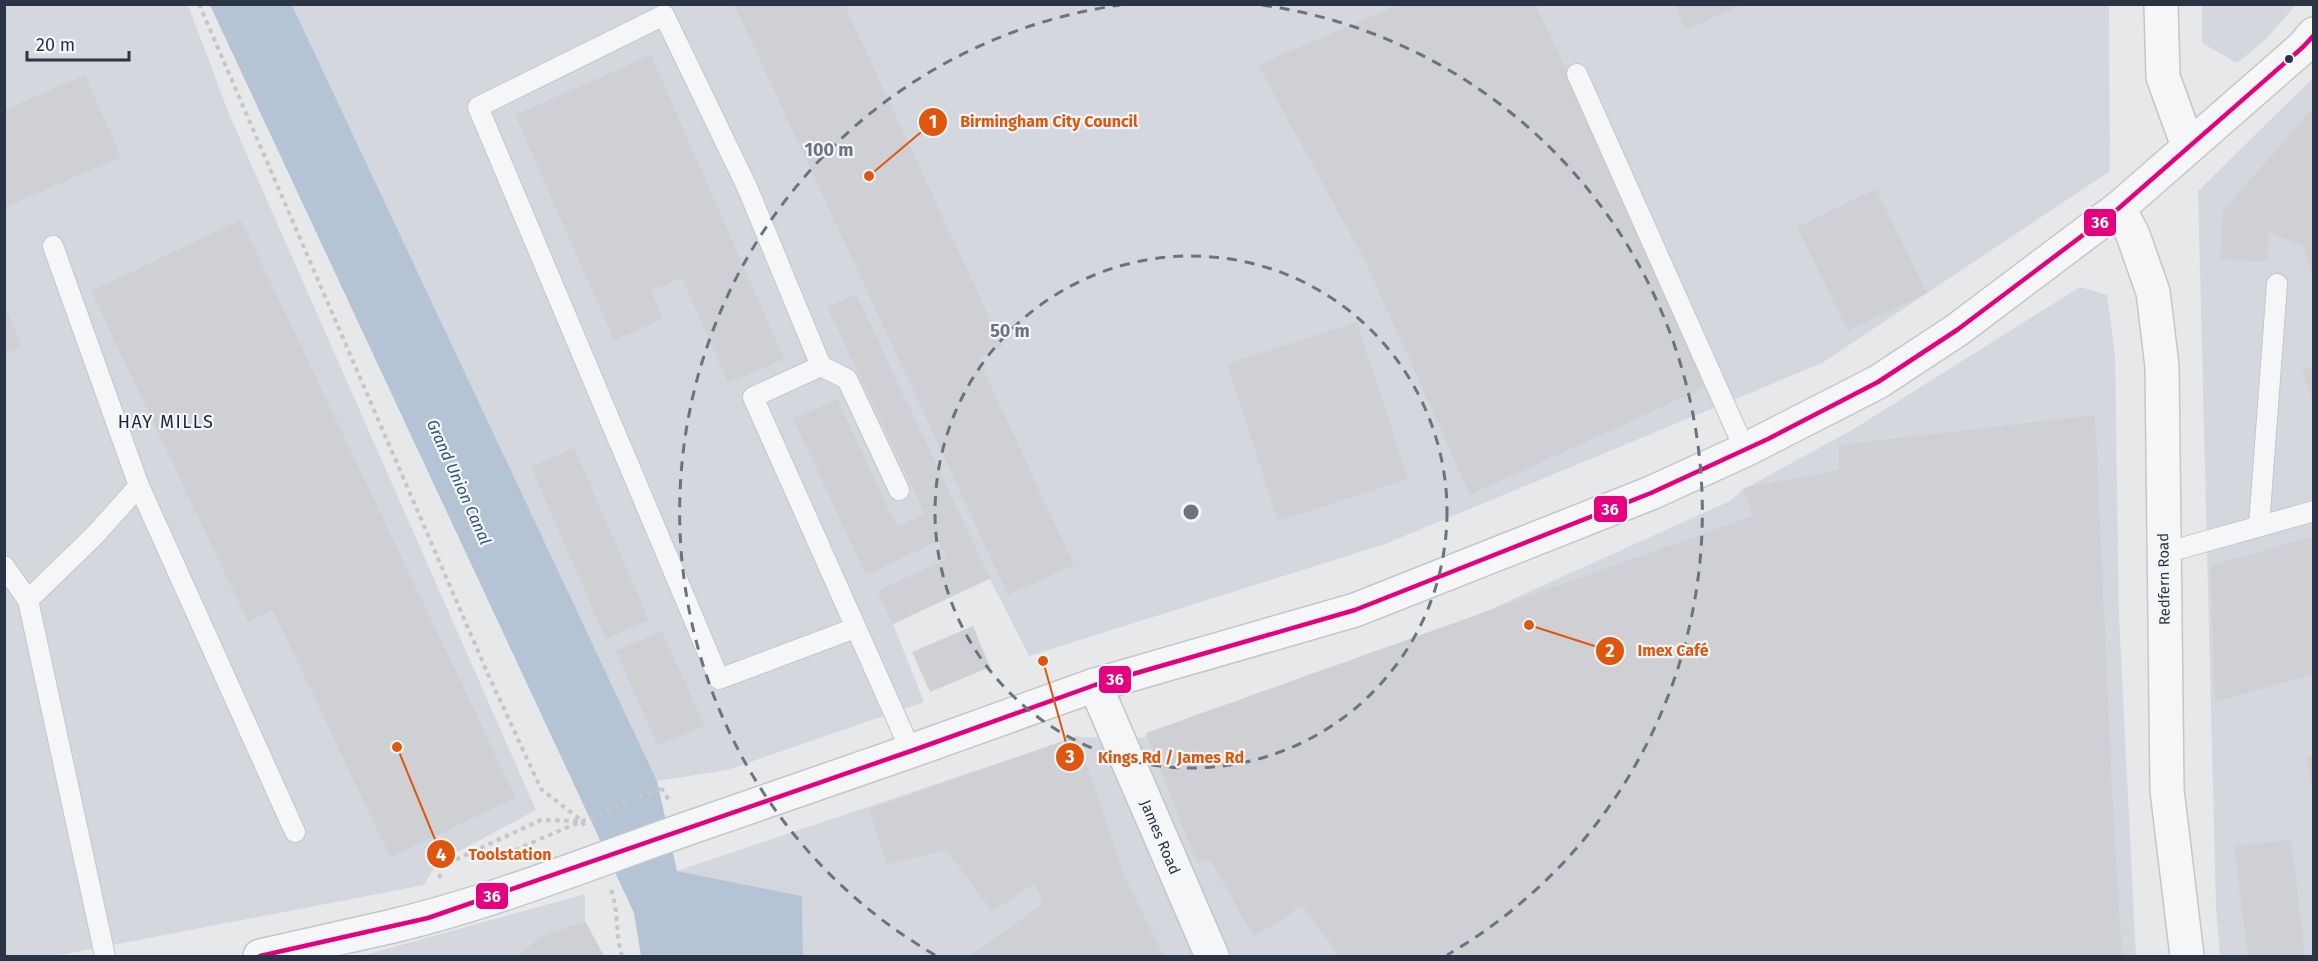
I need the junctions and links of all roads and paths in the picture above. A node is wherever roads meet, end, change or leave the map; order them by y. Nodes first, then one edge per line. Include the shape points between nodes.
1 (199, 4) edge
2 (2161, 4) edge
3 (2313, 34) edge
4 (1577, 74) dead end
5 (2188, 146) junction
6 (2119, 208) junction
7 (53, 246) dead end
8 (2277, 284) dead end
9 (821, 366) junction
10 (1745, 450) junction
11 (139, 486) junction
12 (899, 490) dead end
13 (2313, 511) edge
14 (2259, 526) junction
15 (2164, 553) junction
16 (4, 566) edge
17 (28, 600) junction
18 (855, 628) junction
19 (1095, 685) junction
20 (911, 752) junction
21 (662, 788) dead end
22 (541, 789) dead end
23 (582, 821) dead end
24 (295, 832) dead end
25 (540, 839) dead end
26 (438, 882) dead end
27 (105, 957) edge
28 (260, 957) edge
29 (1212, 957) edge
30 (2187, 957) edge

1 - 22 path
2 - 5 street via 2163,77
3 - 5 street via 2303,47
4 - 10 lane
5 - 6 street
6 - 10 street via 1957,330 1878,382
6 - 15 street, Redfern Road via 2153,292 2162,366
7 - 11 lane
8 - 14 lane
9 - 12 lane via 847,380
9 - 18 lane via 753,397
9 - 18 lane via 747,187 664,15 478,107 719,679
10 - 19 street via 1651,494 1355,610
11 - 17 lane
11 - 24 lane
13 - 14 lane
14 - 15 lane
15 - 30 street, Redfern Road via 2167,790
16 - 17 lane
17 - 27 lane
18 - 20 lane
19 - 20 street
19 - 29 street, James Road
20 - 28 street, bridge via 428,918
21 - 25 path, bridge
23 - 26 path via 541,820 444,865

